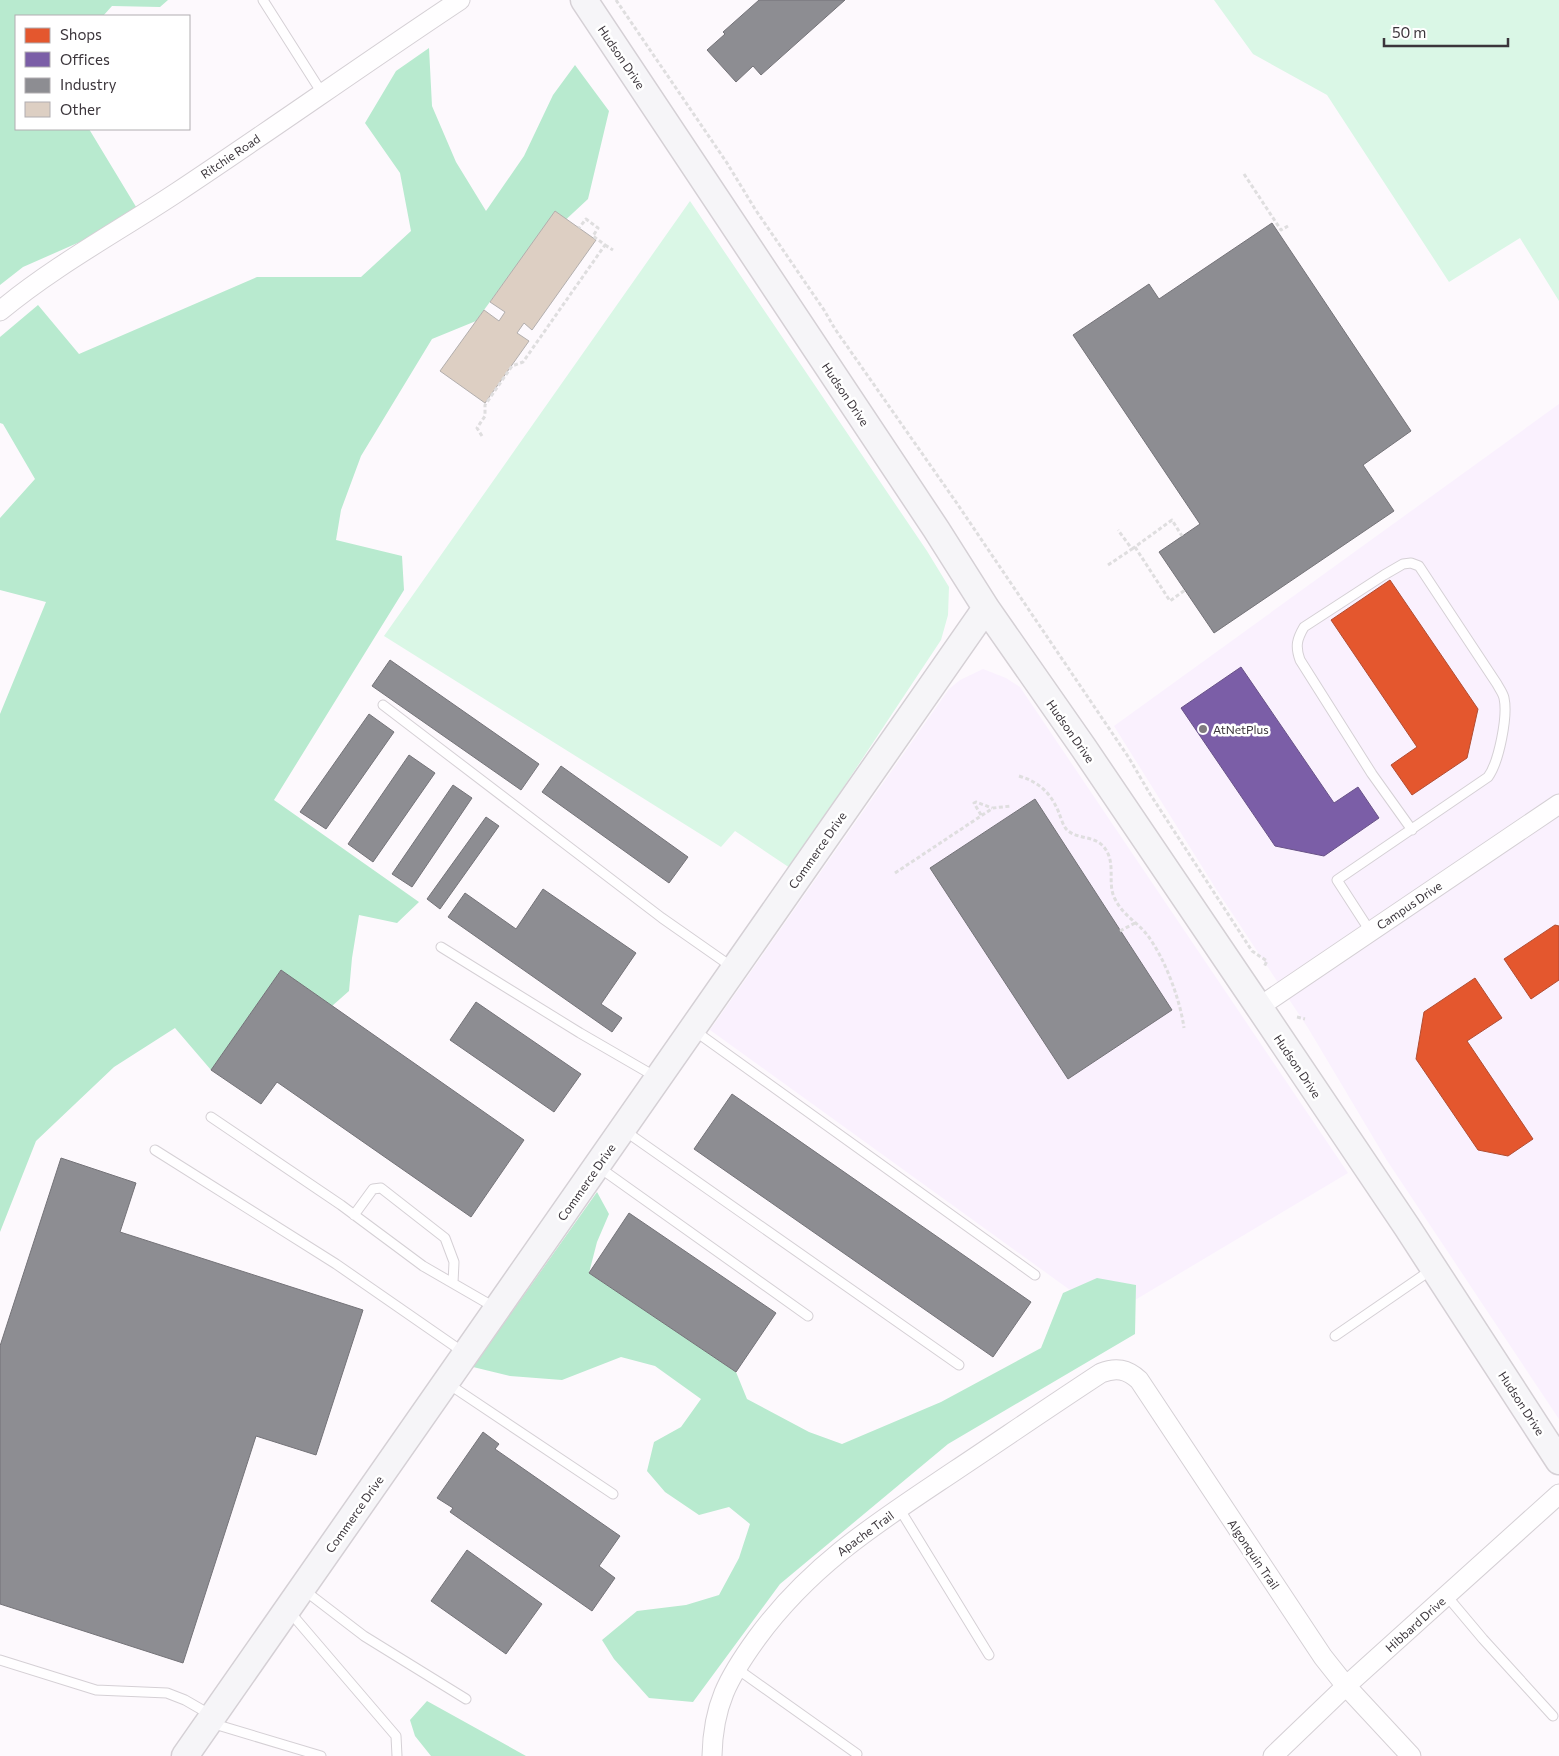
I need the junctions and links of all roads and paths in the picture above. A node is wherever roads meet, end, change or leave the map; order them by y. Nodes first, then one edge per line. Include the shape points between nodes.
1 (263, 0) edge
2 (460, 0) edge
3 (584, 0) edge
4 (616, 0) edge
5 (322, 93) junction
6 (1244, 174) dead end
7 (1288, 226) dead end
8 (579, 228) dead end
9 (605, 245) junction
10 (613, 250) dead end
11 (0, 311) edge
12 (482, 436) dead end
13 (1118, 530) dead end
14 (1182, 536) dead end
15 (1133, 548) junction
16 (1108, 565) dead end
17 (1185, 590) dead end
18 (986, 608) junction
19 (383, 705) dead end
20 (1019, 776) dead end
21 (1559, 804) edge
22 (1011, 806) dead end
23 (993, 808) junction
24 (982, 815) junction
25 (1412, 830) junction
26 (896, 873) dead end
27 (1135, 923) junction
28 (1120, 931) dead end
29 (1370, 931) junction
30 (441, 947) dead end
31 (1264, 967) dead end
32 (735, 969) junction
33 (1259, 1007) junction
34 (1297, 1017) dead end
35 (1305, 1018) dead end
36 (1184, 1028) dead end
37 (693, 1029) junction
38 (658, 1078) junction
39 (211, 1117) dead end
40 (623, 1129) junction
41 (155, 1150) dead end
42 (597, 1166) junction
43 (354, 1214) junction
44 (1433, 1268) junction
45 (1034, 1275) dead end
46 (453, 1283) junction
47 (497, 1309) junction
48 (808, 1316) dead end
49 (1335, 1336) dead end
50 (465, 1354) junction
51 (959, 1365) dead end
52 (1096, 1376) joint
53 (445, 1382) junction
54 (1559, 1460) edge
55 (613, 1494) dead end
56 (1559, 1494) edge
57 (899, 1508) junction
58 (302, 1588) junction
59 (1446, 1595) junction
60 (288, 1610) junction
61 (989, 1654) dead end
62 (0, 1660) edge
63 (736, 1668) junction
64 (1346, 1686) junction
65 (466, 1699) dead end
66 (1553, 1716) dead end
67 (211, 1719) junction
68 (857, 1754) dead end
69 (185, 1756) edge
70 (321, 1756) edge
71 (396, 1756) edge
72 (712, 1756) edge
73 (1273, 1756) edge
74 (1410, 1756) edge

1 - 5 lane
2 - 5 street, Ritchie Road
3 - 18 main road, Hudson Drive
4 - 31 path via 835,329 1129,758 1252,951 1267,961
5 - 11 street, Ritchie Road
6 - 7 path via 1281,230
8 - 9 path via 586,219 598,228 593,236
9 - 10 path
9 - 12 path via 523,362 512,366 485,405 485,416 477,428
13 - 15 path
14 - 15 path via 1172,520
15 - 16 path
15 - 17 path via 1170,601
18 - 32 main road, Commerce Drive
18 - 33 main road, Hudson Drive
19 - 32 lane via 662,918
20 - 27 path via 1044,788 1054,801 1067,830 1102,845 1112,864 1113,894 1120,910
21 - 29 street, Campus Drive
22 - 23 path
23 - 24 path
23 - 24 path via 974,803
24 - 26 path
25 - 25 lane via 1488,777 1494,769 1504,697 1419,566 1411,562 1384,574 1304,627 1297,638 1296,649 1372,774
25 - 29 lane via 1338,880
27 - 28 path
27 - 36 path via 1147,934 1158,952 1182,1014
29 - 33 street, Campus Drive
30 - 38 lane
32 - 37 main road, Commerce Drive
33 - 44 main road, Hudson Drive
34 - 35 path
37 - 38 main road, Commerce Drive
37 - 45 lane
38 - 40 main road, Commerce Drive
39 - 43 lane
40 - 42 main road, Commerce Drive
40 - 51 lane
41 - 50 lane via 336,1264
42 - 47 main road, Commerce Drive
42 - 48 lane
43 - 46 lane via 423,1266
43 - 46 lane via 373,1189 381,1188 445,1238 454,1262
44 - 49 lane
44 - 54 main road, Hudson Drive
46 - 47 lane
47 - 50 main road, Commerce Drive
50 - 53 main road, Commerce Drive
52 - 57 street, Apache Trail
52 - 64 street, Algonquin Trail via 1118,1369 1139,1380 1323,1657
53 - 55 lane
53 - 58 main road, Commerce Drive
56 - 59 street, Hibbard Drive
57 - 61 lane
57 - 63 street, Apache Trail via 831,1558 796,1592
58 - 60 main road, Commerce Drive
58 - 65 lane via 364,1636
59 - 64 street, Hibbard Drive
59 - 66 lane
60 - 67 main road, Commerce Drive
60 - 71 lane via 396,1736
62 - 67 lane via 96,1690 167,1694 185,1700
63 - 68 lane
63 - 72 street, Apache Trail via 717,1712
64 - 73 street, Hibbard Drive
64 - 74 street, Algonquin Trail
67 - 69 main road, Commerce Drive
67 - 70 lane

